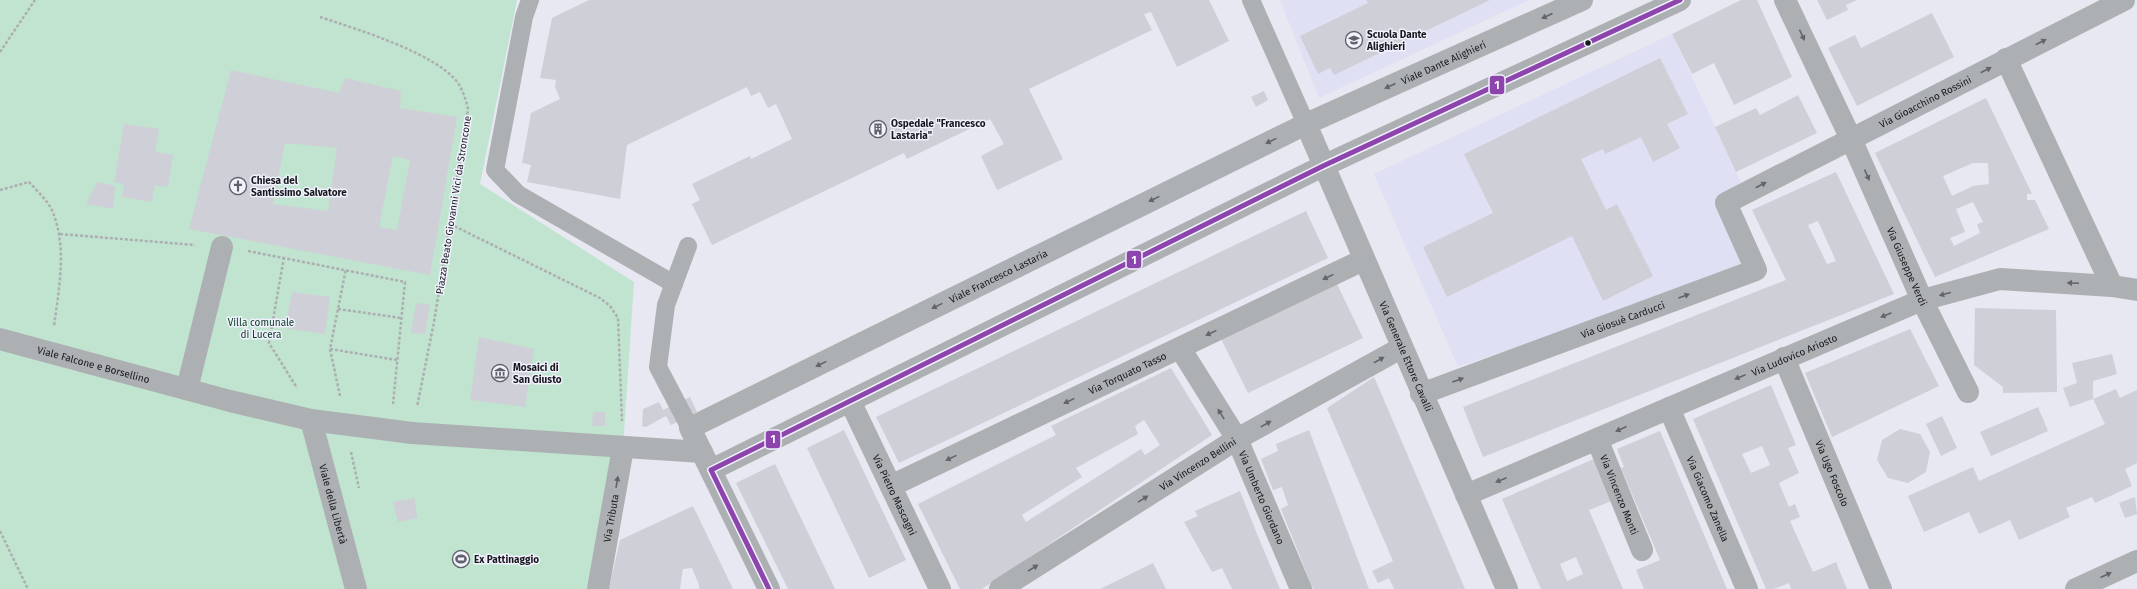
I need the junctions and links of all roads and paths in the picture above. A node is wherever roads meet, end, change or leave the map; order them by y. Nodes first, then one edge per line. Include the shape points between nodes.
1 (35, 0) edge
2 (530, 0) edge
3 (1251, 0) edge
4 (1582, 0) edge
5 (1680, 0) edge
6 (1785, 0) edge
7 (2124, 0) edge
8 (320, 17) dead end
9 (0, 52) edge
10 (2006, 59) junction
11 (1306, 124) junction
12 (1851, 139) junction
13 (1323, 166) junction
14 (0, 190) edge
15 (1726, 203) joint
16 (450, 224) junction
17 (60, 234) junction
18 (688, 246) dead end
19 (222, 247) junction
20 (284, 257) junction
21 (1364, 260) junction
22 (674, 284) junction
23 (2112, 286) junction
24 (2137, 290) edge
25 (1922, 300) junction
26 (338, 309) dead end
27 (401, 318) junction
28 (0, 339) edge
29 (1180, 348) junction
30 (1401, 348) junction
31 (330, 349) dead end
32 (51, 352) junction
33 (1784, 358) junction
34 (397, 360) junction
35 (187, 389) junction
36 (298, 389) dead end
37 (1968, 392) dead end
38 (1421, 394) junction
39 (850, 402) junction
40 (1669, 408) junction
41 (311, 420) junction
42 (690, 428) junction
43 (390, 431) junction
44 (412, 433) junction
45 (1237, 439) junction
46 (1597, 439) junction
47 (623, 448) junction
48 (707, 461) junction
49 (351, 476) dead end
50 (891, 486) junction
51 (359, 490) dead end
52 (1466, 495) junction
53 (0, 531) edge
54 (1642, 550) dead end
55 (2137, 561) edge
56 (28, 589) edge
57 (356, 589) edge
58 (598, 589) edge
59 (769, 589) edge
60 (940, 589) edge
61 (1000, 589) edge
62 (1301, 589) edge
63 (1507, 589) edge
64 (1747, 589) edge
65 (1881, 589) edge
66 (2076, 589) edge

1 - 9 path
2 - 22 lane via 524,17 494,170 518,194
3 - 11 lane
4 -> 11 street, Viale Dante Alighieri
5 - 13 street
6 -> 12 street, Via Giuseppe Verdi
10 -> 7 street, Via Gioacchino Rossini
8 - 16 path, Piazza Beato Giovanni Vici da Stroncone via 385,39 441,67 458,83 468,109
12 -> 10 street, Via Gioacchino Rossini
10 - 23 street
11 - 13 street, Via Generale Ettore Cavalli
11 -> 42 street, Viale Francesco Lastaria
15 -> 12 street, Via Gioacchino Rossini
12 -> 25 street, Via Giuseppe Verdi
13 - 21 street, Via Generale Ettore Cavalli
13 - 39 street
14 - 17 path via 29,182 50,207
38 -> 15 street, Via Giosuè Carducci via 1756,270
16 - 44 path, Piazza Beato Giovanni Vici da Stroncone
16 - 47 path via 600,298 610,306 618,318
17 - 19 path
17 - 32 path via 61,274
18 - 22 lane
19 - 20 path
19 - 35 street
20 - 27 path via 405,282
20 - 36 path via 269,343
21 -> 29 street, Via Torquato Tasso
21 - 30 street, Via Generale Ettore Cavalli
22 - 42 lane via 666,305 658,368
23 - 24 street, Via Ludovico Ariosto
23 -> 25 street, Via Ludovico Ariosto via 2000,279
25 -> 33 street, Via Ludovico Ariosto
25 - 37 street, Via Giuseppe Verdi
26 - 27 path
27 - 34 path
28 - 32 street, Viale Falcone e Borsellino
45 -> 29 street, Via Umberto Giordano
29 -> 50 street, Via Torquato Tasso
30 - 38 street, Via Generale Ettore Cavalli
45 -> 30 street, Via Vincenzo Bellini
31 - 34 path
32 - 35 street, Viale Falcone e Borsellino
33 -> 40 street, Via Ludovico Ariosto
33 - 65 street, Via Ugo Foscolo
34 - 43 path
35 - 41 street
38 - 52 street, Via Generale Ettore Cavalli
39 - 48 street
39 - 50 street, Via Pietro Mascagni
40 -> 46 street, Via Ludovico Ariosto
40 - 64 street, Via Giacomo Zanella
41 - 43 street
41 - 57 street, Viale della Libertà
42 - 48 street
43 - 44 street
44 - 47 street
61 -> 45 street, Via Vincenzo Bellini
45 - 62 street, Via Umberto Giordano
46 -> 52 street, Via Ludovico Ariosto
46 - 54 street, Via Vincenzo Monti
47 - 48 street
58 -> 47 street, Via Tributa
48 - 59 street
49 - 51 path
50 - 60 street, Via Pietro Mascagni
52 - 63 street, Via Generale Ettore Cavalli
53 - 56 path
66 -> 55 street

